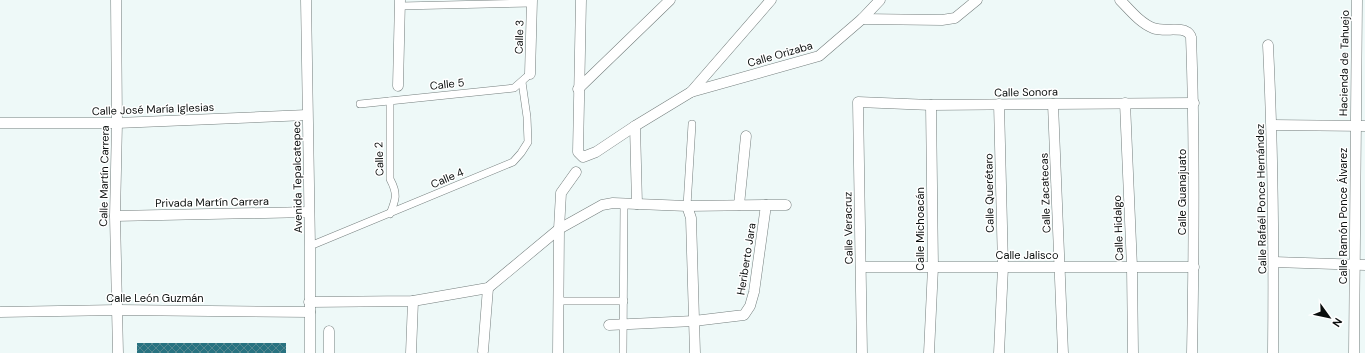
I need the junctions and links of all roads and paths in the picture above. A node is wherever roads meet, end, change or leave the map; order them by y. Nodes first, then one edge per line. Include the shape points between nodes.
1 (116, 0) edge
2 (306, 0) edge
3 (581, 0) edge
4 (670, 0) edge
5 (771, 0) edge
6 (880, 0) edge
7 (977, 0) edge
8 (1120, 0) edge
9 (1357, 0) edge
10 (532, 2) edge
11 (400, 3) edge
12 (862, 18) junction
13 (1268, 45) dead end
14 (530, 74) joint
15 (522, 82) junction
16 (398, 86) dead end
17 (578, 89) junction
18 (691, 92) junction
19 (390, 101) junction
20 (858, 102) joint
21 (1125, 103) junction
22 (1194, 103) junction
23 (360, 104) dead end
24 (999, 104) junction
25 (1054, 104) junction
26 (931, 105) junction
27 (307, 115) junction
28 (0, 123) edge
29 (117, 123) junction
30 (692, 124) dead end
31 (1272, 125) junction
32 (635, 126) junction
33 (1360, 126) edge
34 (746, 136) dead end
35 (576, 172) dead end
36 (624, 204) junction
37 (637, 204) junction
38 (766, 204) junction
39 (739, 205) junction
40 (786, 205) dead end
41 (687, 206) junction
42 (309, 212) junction
43 (390, 214) junction
44 (115, 216) junction
45 (559, 229) junction
46 (310, 246) junction
47 (1274, 262) junction
48 (1360, 265) edge
49 (861, 267) junction
50 (932, 267) junction
51 (1003, 267) junction
52 (1060, 267) junction
53 (1132, 267) junction
54 (1194, 267) junction
55 (488, 288) junction
56 (413, 301) junction
57 (558, 301) junction
58 (624, 301) junction
59 (310, 307) junction
60 (118, 310) junction
61 (0, 312) edge
62 (694, 321) junction
63 (624, 324) junction
64 (609, 325) dead end
65 (329, 331) dead end
66 (483, 352) edge
67 (118, 353) edge
68 (310, 353) edge
69 (329, 353) edge
70 (411, 353) edge
71 (558, 353) edge
72 (623, 353) edge
73 (695, 353) edge
74 (862, 353) edge
75 (929, 353) edge
76 (999, 353) edge
77 (1063, 353) edge
78 (1133, 353) edge
79 (1192, 353) edge
80 (1273, 353) edge
81 (1354, 353) edge

1 - 29 street, Calle Martín Carrera
2 - 27 street, Avenida Tepalcatepec
3 - 17 street
4 - 17 street
5 - 18 street
6 - 12 street, Calle Orizaba
7 - 12 street via 955,18
8 - 22 street, Calle Guanajuato via 1143,23 1153,28 1187,32 1191,37
9 - 33 street, Hacienda de Tahuejo
10 - 11 street
10 - 14 street, Calle 3
11 - 16 street
12 - 18 street, Calle Orizaba via 819,56
13 - 31 street, Calle Rafaél Ponce Hernández
14 - 15 street, Calle 5
15 - 19 street, Calle 5 via 514,88
15 - 43 street, Calle 4 via 528,142 513,162
17 - 32 street via 578,152 583,157 596,152
18 - 32 street
19 - 23 street, Calle 5
19 - 43 street, Calle 2 via 390,179 396,197
20 - 26 street, Calle Sonora
20 - 49 street, Calle Veracruz
21 - 22 street, Calle Sonora
21 - 25 street, Calle Sonora
21 - 53 street, Calle Hidalgo
22 - 54 street, Calle Guanajuato
24 - 25 street, Calle Sonora
24 - 26 street, Calle Sonora
24 - 51 street, Calle Querétaro
25 - 52 street, Calle Zacatecas
26 - 50 street, Calle Michoacán
27 - 29 street, Calle José María Iglesias
27 - 42 street, Avenida Tepalcatepec
28 - 29 street, Calle José María Iglesias
29 - 44 street, Calle Martín Carrera
30 - 41 street
31 - 33 street
31 - 47 street, Calle Rafaél Ponce Hernández
32 - 37 street
33 - 48 street, Calle Ramón Ponce Álvarez
34 - 39 street
35 - 45 street via 561,194
36 - 37 street
36 - 45 street via 602,205
36 - 58 street
37 - 41 street
38 - 39 street
38 - 40 street
38 - 62 street, Heriberto Jara via 750,306 744,315
39 - 41 street
41 - 62 street via 691,218
42 - 44 street, Privada Martín Carrera
42 - 46 street, Avenida Tepalcatepec
43 - 46 street, Calle 4
44 - 60 street, Calle Martín Carrera
45 - 55 street
45 - 57 street
46 - 59 street, Avenida Tepalcatepec
47 - 48 street
47 - 80 street, Calle Rafaél Ponce Hernández
48 - 81 street, Calle Ramón Ponce Álvarez
49 - 50 street, Calle Jalisco
49 - 74 street, Calle Veracruz
50 - 51 street, Calle Jalisco
50 - 75 street, Calle Michoacán
51 - 52 street, Calle Jalisco
51 - 76 street, Calle Querétaro
52 - 53 street, Calle Jalisco
52 - 77 street, Calle Zacatecas
53 - 54 street, Calle Jalisco
53 - 78 street, Calle Hidalgo
54 - 79 street, Calle Guanajuato
55 - 56 street, Calle León Guzmán
55 - 66 street
56 - 59 street, Calle León Guzmán
56 - 70 street
57 - 58 street
57 - 71 street
58 - 63 street
59 - 60 street, Calle León Guzmán
59 - 68 street, Avenida Tepalcatepec
60 - 61 street, Calle León Guzmán
60 - 67 street, Calle Martín Carrera
62 - 63 street
62 - 73 street
63 - 64 street
63 - 72 street
65 - 69 street

